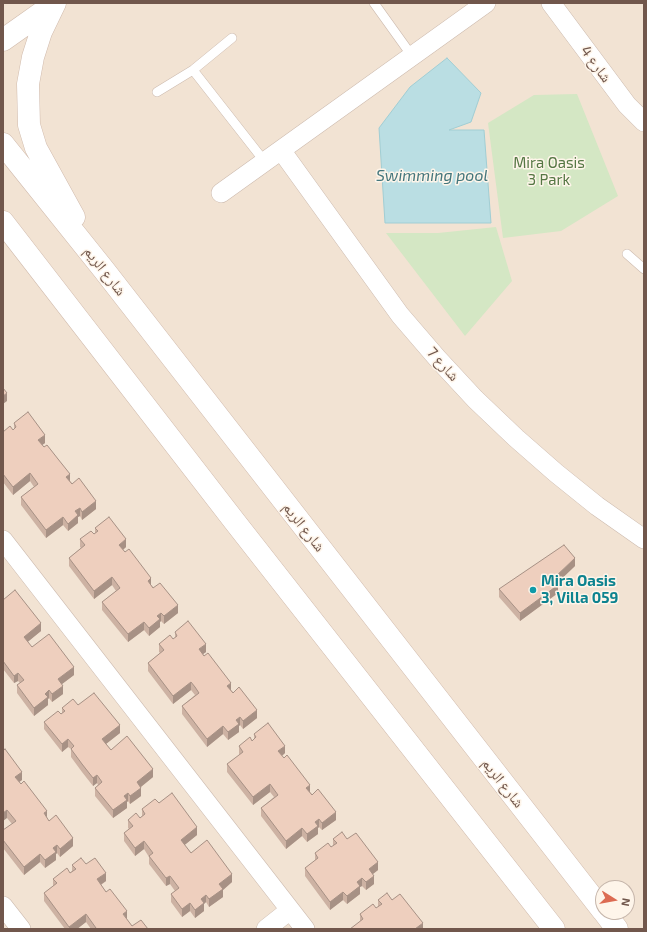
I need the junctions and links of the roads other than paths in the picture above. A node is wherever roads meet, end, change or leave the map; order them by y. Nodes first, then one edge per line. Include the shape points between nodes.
1 (55, 3) edge
2 (374, 3) edge
3 (486, 3) edge
4 (551, 3) edge
5 (232, 38) dead end
6 (3, 40) edge
7 (412, 56) junction
8 (193, 70) junction
9 (157, 92) dead end
10 (644, 122) edge
11 (3, 144) edge
12 (281, 150) junction
13 (265, 162) junction
14 (221, 193) dead end
15 (3, 222) edge
16 (627, 254) dead end
17 (104, 270) junction
18 (644, 270) edge
19 (644, 539) edge
20 (3, 540) edge
21 (595, 901) edge
22 (3, 906) edge
23 (290, 910) junction
24 (610, 920) edge
25 (21, 929) edge
26 (266, 929) edge
27 (305, 929) edge
28 (554, 929) edge
29 (617, 929) edge

1 - 6 street
1 - 17 street via 41,32 33,57 28,84 29,125 36,148
2 - 7 lane
3 - 7 street
4 - 10 street, شارع 4 via 627,106
5 - 8 lane
7 - 12 street
8 - 9 lane
8 - 13 lane
11 - 17 street, شارع الريم
12 - 13 street
12 - 19 street, شارع 7 via 400,315 475,399 556,473
13 - 14 street
15 - 28 street
16 - 18 lane
17 - 21 street, شارع الريم
20 - 23 street
22 - 25 street
23 - 26 street
23 - 27 street
24 - 29 street, شارع الريم

